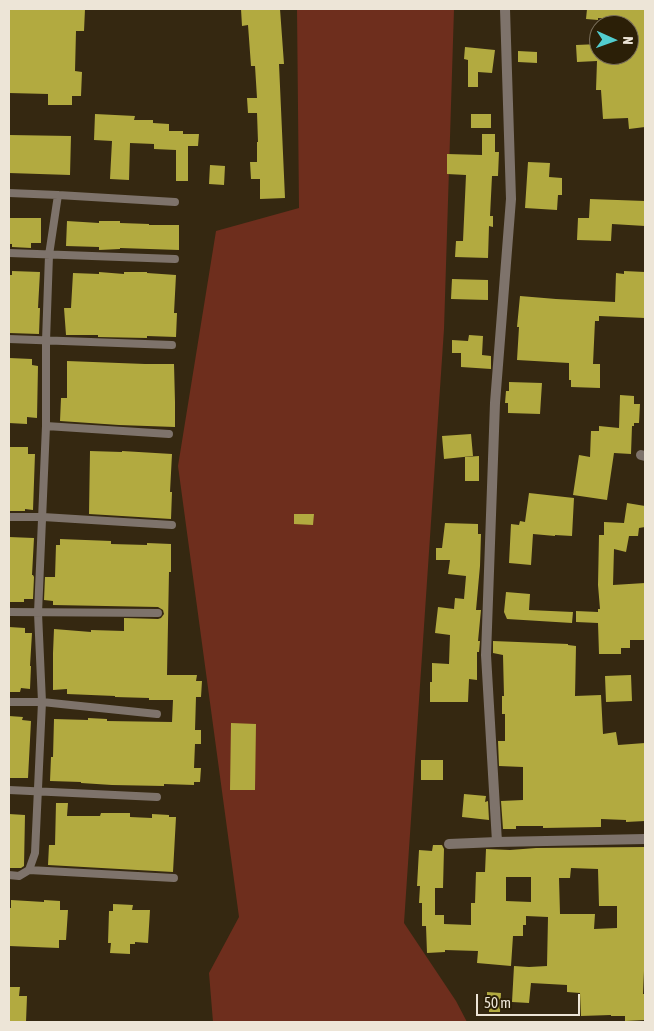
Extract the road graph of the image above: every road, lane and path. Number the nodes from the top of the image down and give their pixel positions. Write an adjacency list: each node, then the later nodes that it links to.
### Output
1 (505, 9): 26 (street)
2 (9, 193): 3 (lane)
3 (58, 195): 4 (lane); 6 (lane)
4 (175, 202)
5 (9, 253): 6 (lane)
6 (49, 255): 7 (lane); 9 (lane)
7 (175, 259)
8 (9, 339): 9 (lane)
9 (46, 341): 10 (lane); 11 (lane)
10 (172, 345)
11 (46, 426): 12 (lane); 14 (lane)
12 (168, 434)
13 (9, 517): 14 (lane)
14 (43, 517): 15 (lane); 17 (lane)
15 (172, 525)
16 (9, 612): 17 (lane)
17 (38, 613): 18 (lane); 20 (lane)
18 (158, 614)
19 (9, 702): 20 (lane)
20 (42, 702): 21 (lane); 23 (lane)
21 (157, 714)
22 (9, 790): 23 (lane)
23 (38, 791): 24 (lane); 28 (lane)
24 (156, 797)
25 (645, 839): 26 (street)
26 (497, 842): 27 (street)
27 (449, 844)
28 (29, 870): 29 (lane); 30 (lane)
29 (9, 875)
30 (174, 878)

